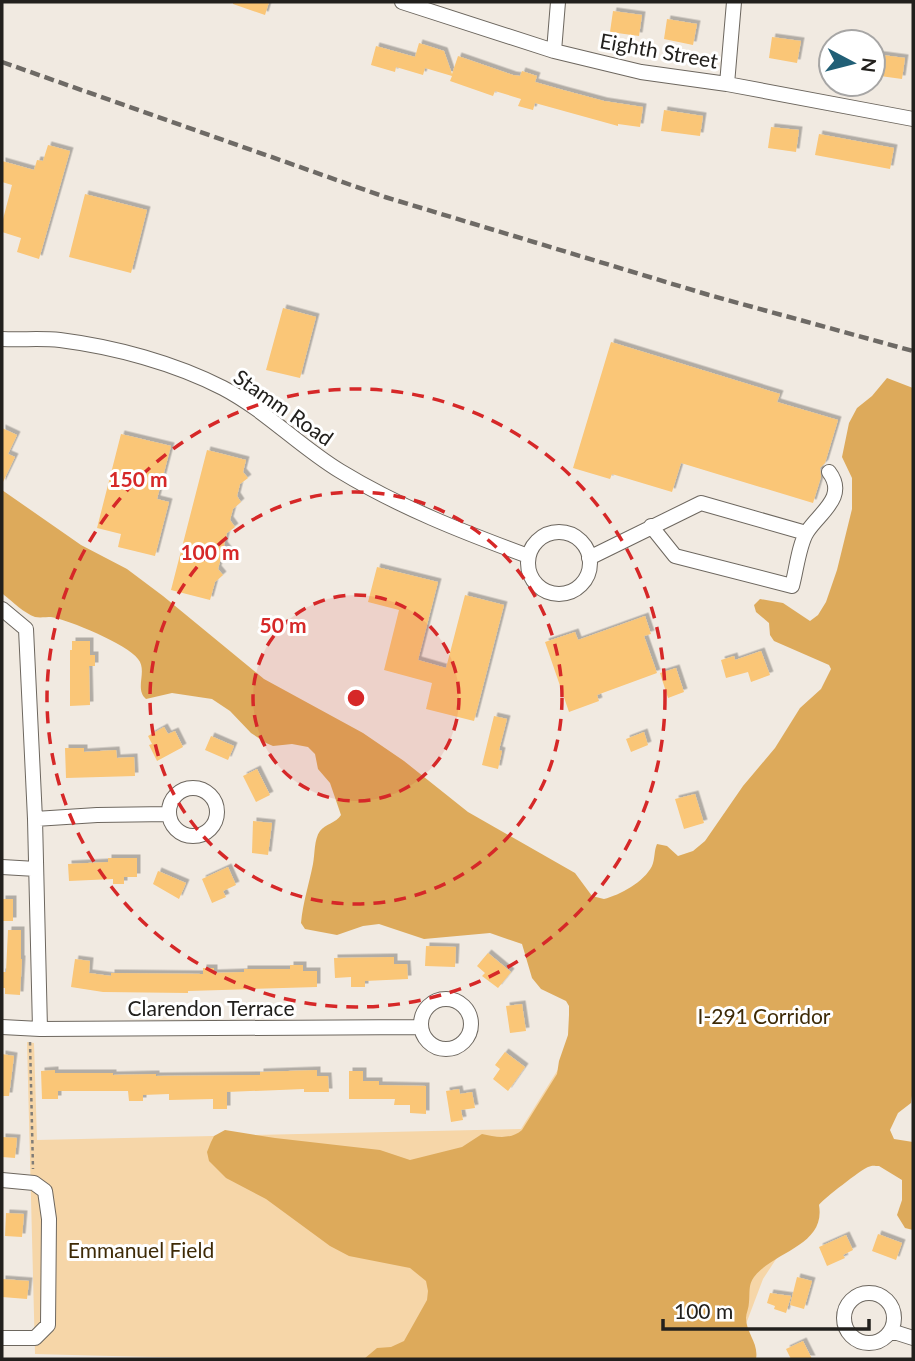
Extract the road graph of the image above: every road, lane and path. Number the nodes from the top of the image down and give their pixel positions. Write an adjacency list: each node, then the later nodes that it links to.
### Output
1 (402, 2): 4 (street, Eighth Street)
2 (558, 2): 4 (street)
3 (734, 2): 5 (street)
4 (554, 51): 5 (street, Eighth Street)
5 (727, 84): 6 (street, Eighth Street)
6 (913, 119)
7 (2, 340): 11 (street, Stamm Road)
8 (830, 472): 10 (street)
9 (651, 527): 10 (street); 10 (street); 12 (street)
10 (806, 533)
11 (528, 556): 12 (street); 12 (street)
12 (589, 558)
13 (2, 609): 15 (street)
14 (169, 814): 15 (street)
15 (35, 819): 17 (street)
16 (2, 867): 17 (street)
17 (36, 869): 20 (street)
18 (2, 1027): 20 (street, Clarendon Terrace)
19 (421, 1027): 20 (street, Clarendon Terrace)
20 (34, 1029): 22 (path)
21 (2, 1180): 22 (street)
22 (34, 1183): 24 (street)
23 (891, 1331): 25 (street)
24 (2, 1338)
25 (913, 1338)

